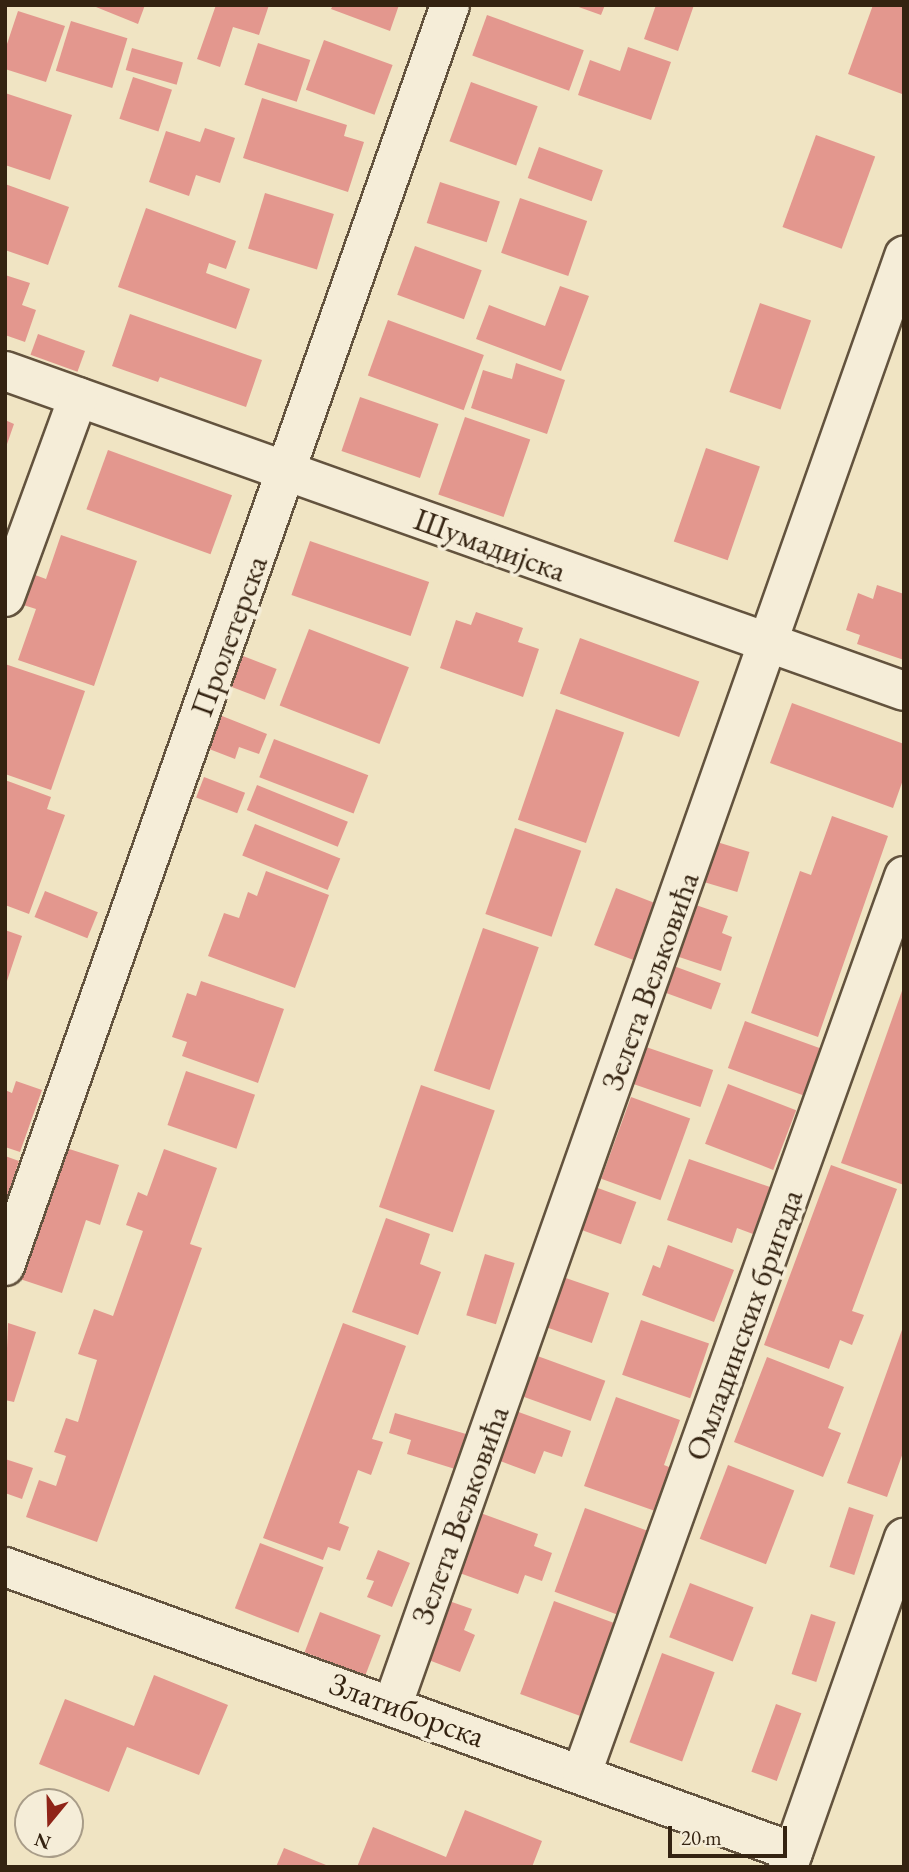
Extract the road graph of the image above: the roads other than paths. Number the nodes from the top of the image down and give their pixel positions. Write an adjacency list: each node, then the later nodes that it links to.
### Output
1 (450, 5): 5 (street, Пролетерска)
2 (904, 256): 7 (street, Зелета Вељковића)
3 (5, 371): 4 (street, Шумадијска)
4 (78, 397): 5 (street, Шумадијска); 6 (street)
5 (288, 473): 7 (street, Шумадијска); 10 (street, Пролетерска)
6 (5, 597)
7 (770, 645): 8 (street, Шумадијска); 13 (street, Зелета Вељковића)
8 (904, 691)
9 (904, 876): 14 (street, Омладинских бригада)
10 (5, 1266)
11 (904, 1538): 15 (street)
12 (5, 1567): 13 (street, Златиборска)
13 (393, 1704): 14 (street, Златиборска)
14 (582, 1773): 15 (street, Златиборска)
15 (791, 1859)

